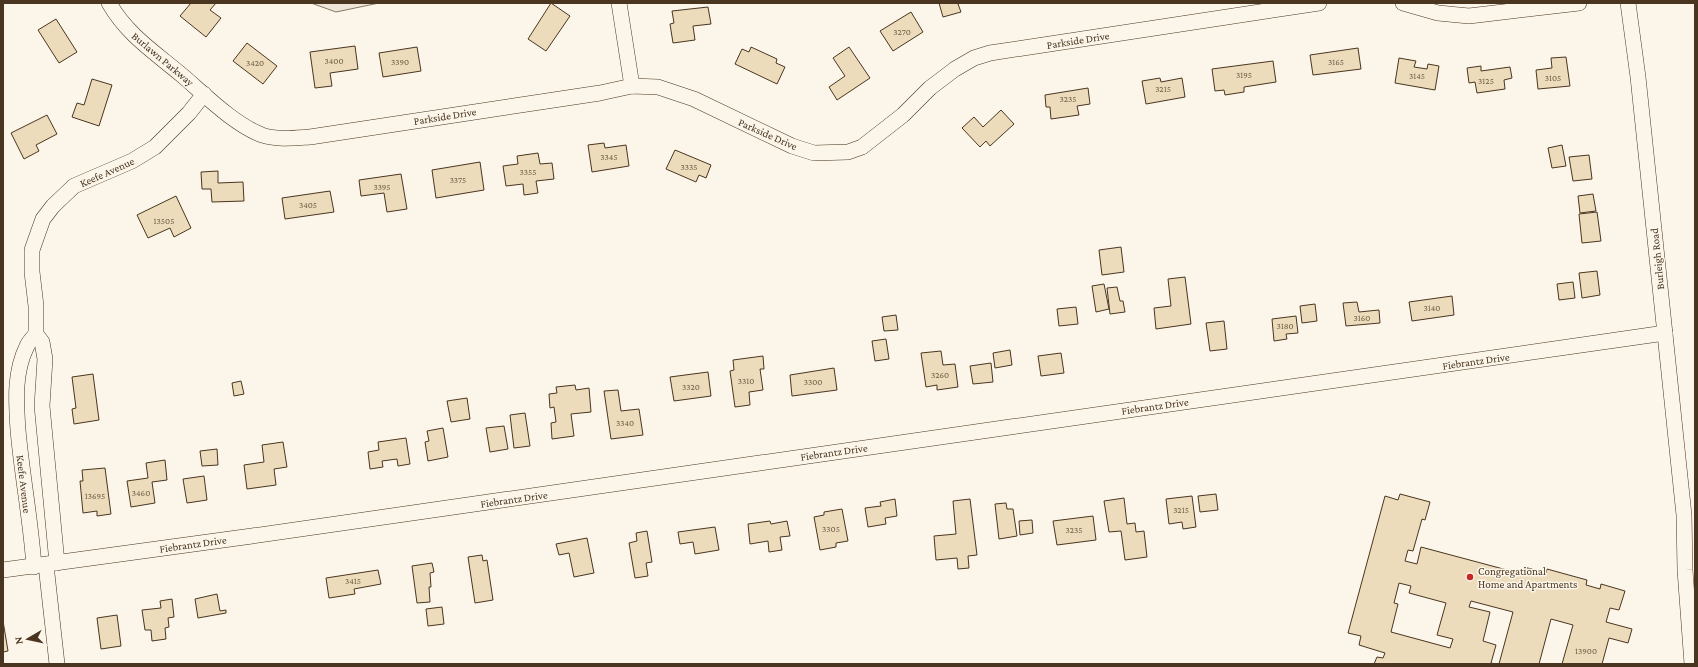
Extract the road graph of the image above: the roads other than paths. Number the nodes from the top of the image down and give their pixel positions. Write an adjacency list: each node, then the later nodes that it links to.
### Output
1 (109, 3): 8 (street, Burlawn Parkway)
2 (619, 3): 7 (street)
3 (1319, 3): 7 (street, Parkside Drive)
4 (1403, 3): 5 (street)
5 (1578, 3)
6 (1628, 3): 9 (street, Burleigh Road)
7 (632, 86): 8 (street, Parkside Drive)
8 (204, 94): 10 (street, Keefe Avenue)
9 (1666, 333): 11 (street, Burleigh Road); 13 (street, Fiebrantz Drive)
10 (36, 334): 13 (street, Keefe Avenue); 13 (street, Keefe Avenue)
11 (1684, 515): 12 (street, Burleigh Road); 16 (street, Burleigh Road)
12 (1695, 547)
13 (46, 565): 14 (street, Fiebrantz Drive); 15 (street, Keefe Avenue)
14 (3, 570)
15 (57, 664)
16 (1692, 664)

